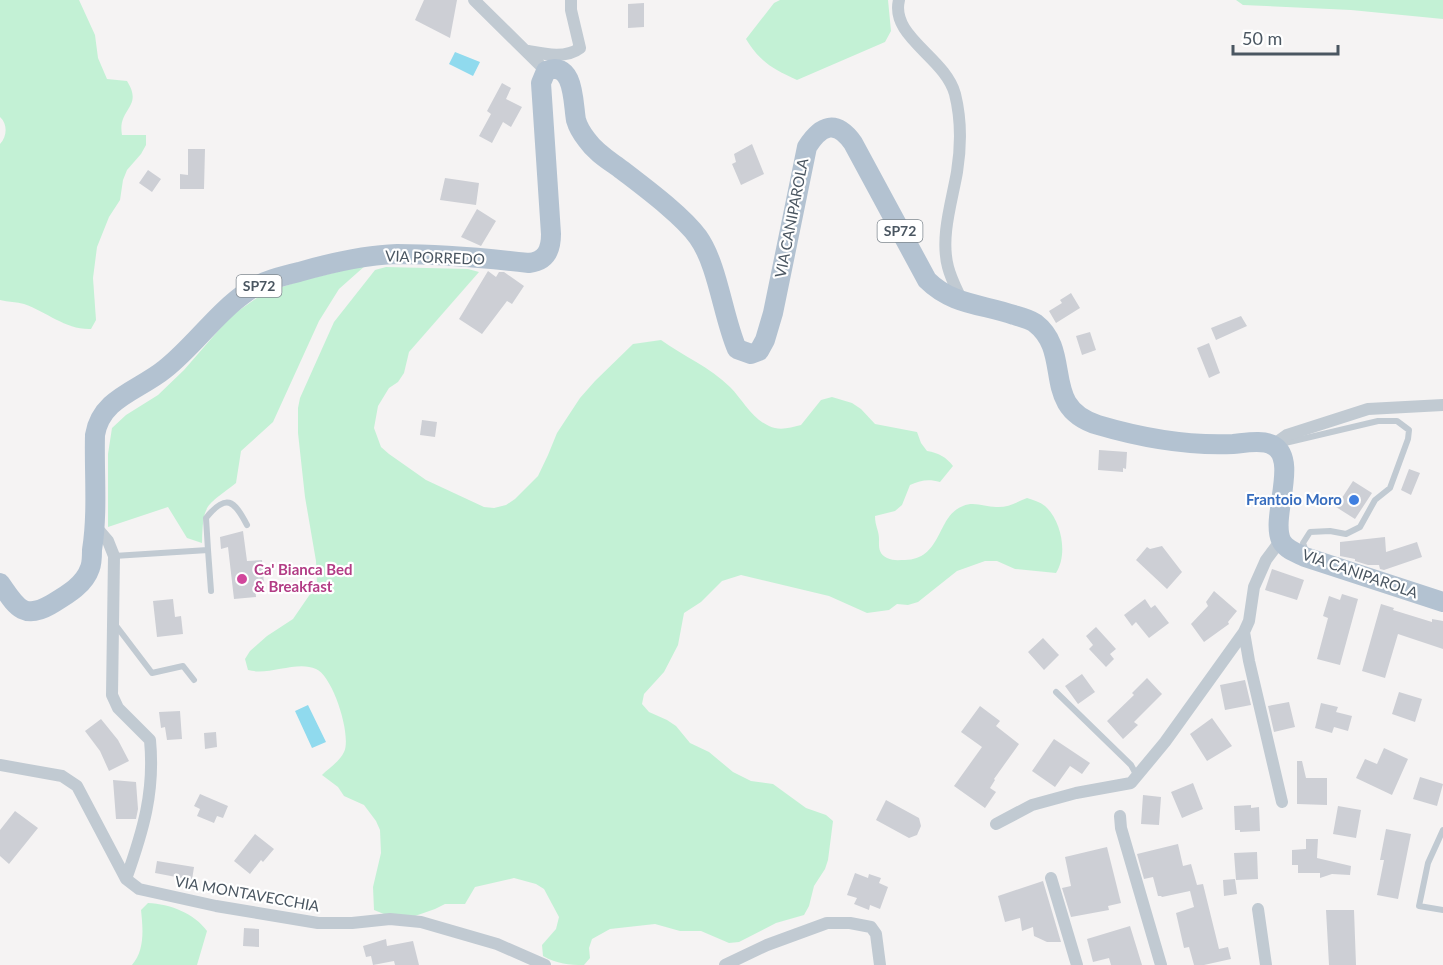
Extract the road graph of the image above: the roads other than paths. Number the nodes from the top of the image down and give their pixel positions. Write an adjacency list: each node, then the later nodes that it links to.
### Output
1 (474, 0): 4 (street)
2 (571, 0): 4 (street)
3 (899, 0): 6 (street)
4 (528, 51): 5 (street)
5 (546, 71): 6 (main road, VIA CANIPAROLA / SP72); 10 (main road, VIA PORREDO / SP72)
6 (962, 301): 8 (main road, VIA CANIPAROLA / SP72)
7 (1443, 405): 8 (street)
8 (1277, 448): 11 (main road); 14 (lane)
9 (247, 525): 12 (lane)
10 (96, 527): 13 (street); 15 (main road, VIA PORREDO / SP72)
11 (1281, 540): 14 (main road, VIA CANIPAROLA); 19 (street)
12 (208, 550): 13 (lane); 16 (lane)
13 (114, 556): 18 (street)
14 (1340, 568): 17 (main road, VIA CANIPAROLA)
15 (0, 583)
16 (212, 591)
17 (1443, 602)
18 (114, 622): 20 (lane); 29 (street)
19 (1244, 632): 23 (street); 24 (street)
20 (194, 680)
21 (1056, 692): 23 (lane)
22 (0, 765): 29 (street)
23 (1138, 777): 26 (street)
24 (1282, 802)
25 (1120, 816): 36 (street)
26 (996, 824)
27 (1443, 830): 31 (lane)
28 (1051, 878): 35 (street)
29 (126, 879): 32 (street, VIA MONTAVECCHIA)
30 (1258, 909): 37 (street)
31 (1443, 910)
32 (545, 965)
33 (725, 965): 34 (street)
34 (880, 965)
35 (1077, 965)
36 (1161, 965)
37 (1266, 965)

